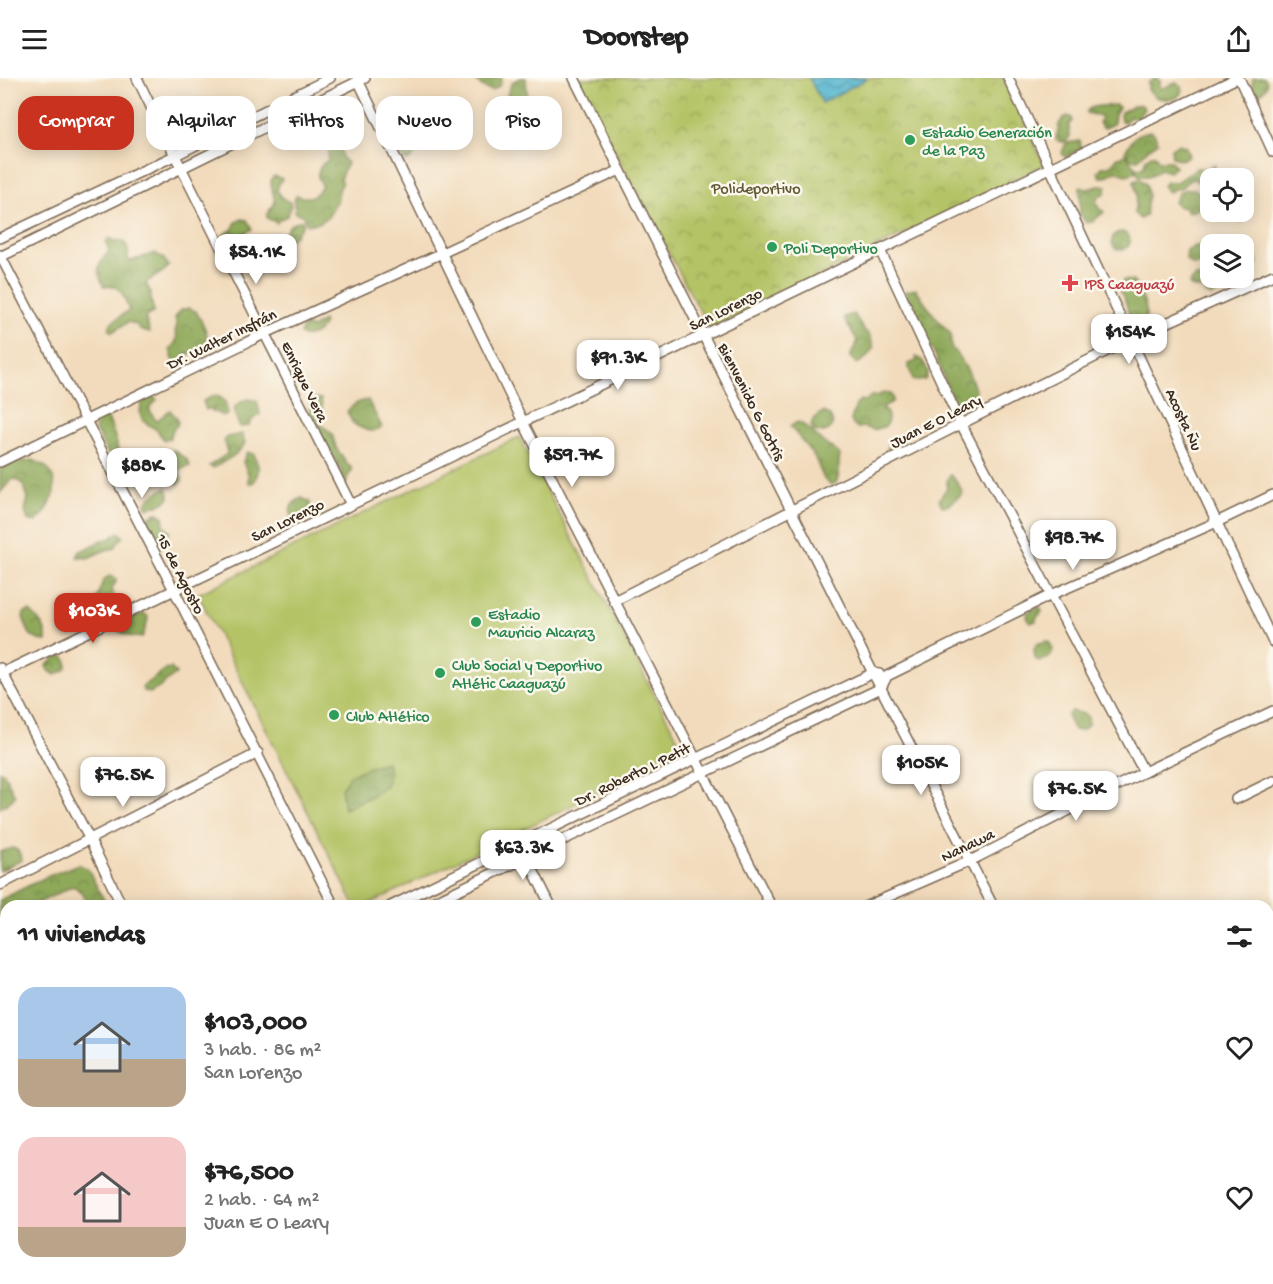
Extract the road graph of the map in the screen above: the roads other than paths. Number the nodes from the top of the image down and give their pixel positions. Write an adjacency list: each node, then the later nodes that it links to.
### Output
1 (136, 78): 8 (street, Enrique Vera)
2 (330, 78): 8 (street)
3 (574, 78): 11 (street, Bienvenido G Gotris)
4 (1008, 78): 10 (street, Acosta Ñu)
5 (1238, 78): 7 (street); 10 (street, San Lorenzo)
6 (360, 79): 9 (street); 14 (street)
7 (1273, 152)
8 (174, 156): 9 (street, Enrique Vera); 12 (street)
9 (180, 168): 15 (street); 17 (street, Enrique Vera)
10 (1050, 168): 13 (street, San Lorenzo); 19 (street, Acosta Ñu)
11 (620, 170): 14 (street, Dr. Walter Insfrán); 18 (street, Bienvenido G Gotris)
12 (0, 238)
13 (880, 250): 18 (street, San Lorenzo); 22 (street)
14 (442, 254): 17 (street, Dr. Walter Insfrán); 21 (street)
15 (0, 256): 20 (street, 15 de Agosto)
16 (1273, 275): 19 (street, Juan E O Leary)
17 (266, 333): 20 (street, Dr. Walter Insfrán); 25 (street, Enrique Vera)
18 (703, 335): 21 (street, San Lorenzo); 26 (street, Bienvenido G Gotris)
19 (1131, 339): 22 (street, Juan E O Leary); 27 (street, Acosta Ñu)
20 (86, 420): 23 (street, Dr. Walter Insfrán); 28 (street, 15 de Agosto)
21 (523, 422): 25 (street, San Lorenzo); 30 (street)
22 (961, 424): 26 (street, Juan E O Leary); 29 (street)
23 (0, 462)
24 (1273, 495): 27 (street)
25 (351, 505): 28 (street, San Lorenzo)
26 (791, 510): 30 (street, Juan E O Leary); 33 (street, Bienvenido G Gotris)
27 (1217, 522): 29 (street); 31 (street, Acosta Ñu)
28 (174, 590): 32 (street, San Lorenzo); 37 (street, 15 de Agosto)
29 (1051, 595): 34 (street); 39 (street)
30 (614, 601): 38 (street)
31 (1273, 642)
32 (1, 672): 43 (street)
33 (873, 673): 34 (street); 35 (street, Bienvenido G Gotris); 38 (street, Dr. Roberto L Petit)
34 (887, 676): 35 (street)
35 (882, 688): 40 (street, Dr. Roberto L Petit); 46 (street, Bienvenido G Gotris)
36 (1273, 711): 39 (street, Nanawa)
37 (258, 753): 43 (street); 49 (street, 15 de Agosto)
38 (696, 759): 40 (street); 44 (street, Dr. Roberto L Petit)
39 (1144, 772): 46 (street, Nanawa)
40 (702, 773): 45 (street, Dr. Roberto L Petit); 53 (street)
41 (1273, 781): 42 (street)
42 (1236, 799)
43 (90, 840): 47 (street); 48 (street)
44 (520, 844): 45 (street); 50 (street, Dr. Roberto L Petit)
45 (526, 858): 51 (street, Dr. Roberto L Petit); 52 (street)
46 (970, 861): 54 (street, Nanawa); 55 (street, Bienvenido G Gotris)
47 (0, 885)
48 (119, 900)
49 (331, 900)
50 (403, 900)
51 (438, 900)
52 (548, 900)
53 (768, 900)
54 (881, 900)
55 (990, 900)

